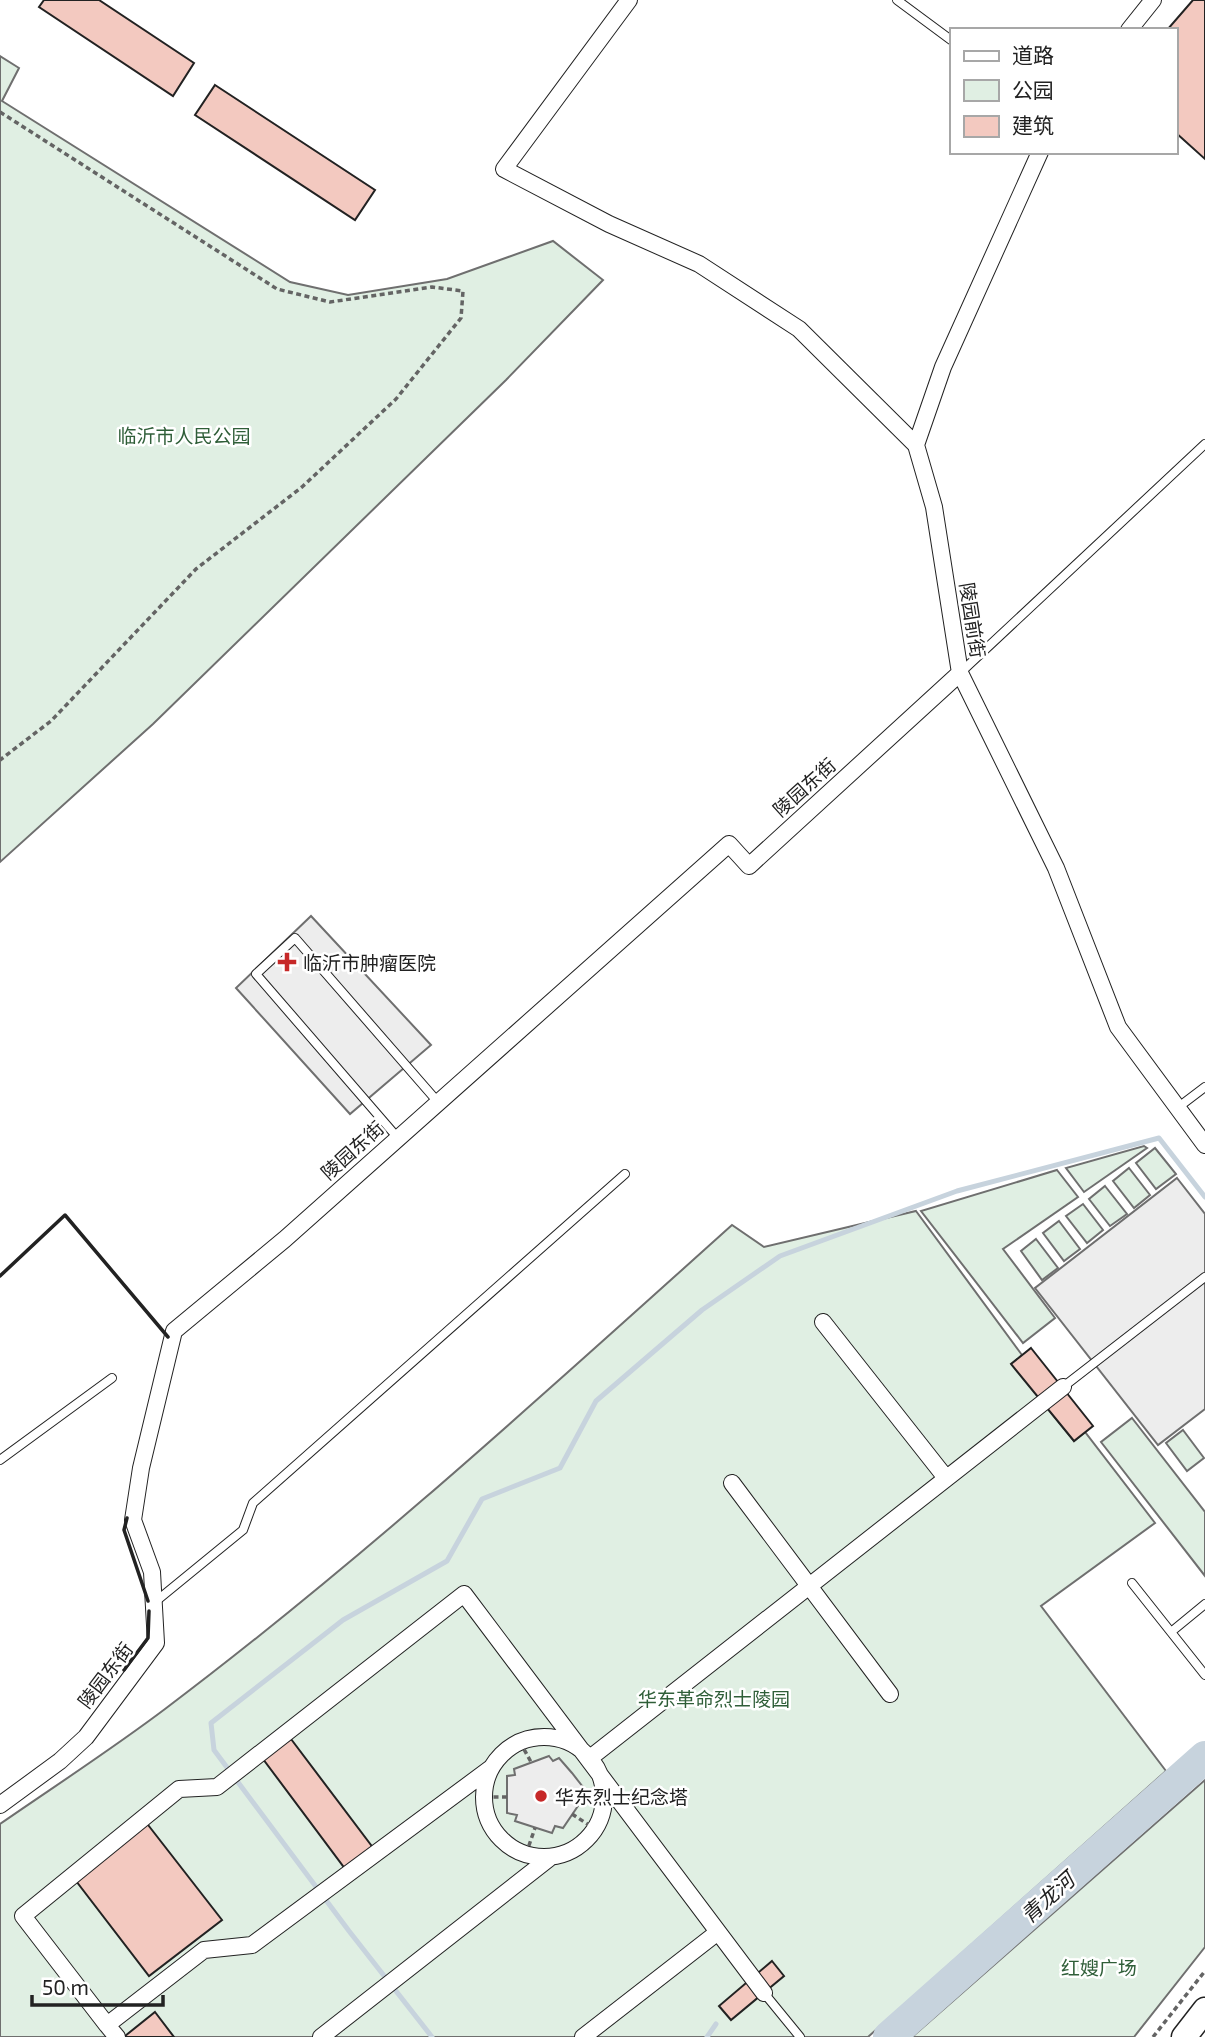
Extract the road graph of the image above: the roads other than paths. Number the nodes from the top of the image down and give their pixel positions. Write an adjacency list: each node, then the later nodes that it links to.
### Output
1 (629, 0): 8 (street)
2 (897, 0): 5 (lane)
3 (1153, 0): 4 (street)
4 (1131, 28)
5 (950, 39)
6 (1039, 154): 8 (street)
7 (1205, 444): 9 (lane)
8 (916, 445): 9 (street, 陵园前街)
9 (960, 673): 11 (street, 陵园东街); 12 (street, 陵园前街)
10 (1205, 1087): 12 (lane)
11 (438, 1101): 13 (street, 陵园东街); 13 (lane)
12 (1176, 1109): 14 (street, 陵园前街)
13 (397, 1137): 25 (street, 陵园东街)
14 (1205, 1145)
15 (625, 1174): 25 (lane)
16 (1205, 1277): 19 (lane)
17 (823, 1322): 21 (street)
18 (112, 1378): 20 (lane)
19 (1063, 1387): 21 (street)
20 (0, 1460)
21 (946, 1478): 24 (street)
22 (732, 1483): 24 (street)
23 (1132, 1583): 27 (lane)
24 (808, 1586): 29 (street); 30 (street)
25 (155, 1602): 32 (street, 陵园东街)
26 (1205, 1604): 27 (lane)
27 (1171, 1632): 28 (lane)
28 (1205, 1675)
29 (890, 1693)
30 (590, 1758): 31 (street); 33 (street); 34 (street); 37 (street)
31 (491, 1768): 33 (street); 37 (street)
32 (0, 1805)
33 (551, 1857): 38 (street)
34 (718, 1931): 35 (street); 39 (street)
35 (764, 1993): 40 (lane)
36 (1205, 2010): 41 (main road)
37 (112, 2031)
38 (321, 2037)
39 (583, 2037)
40 (800, 2037)
41 (1184, 2037)

